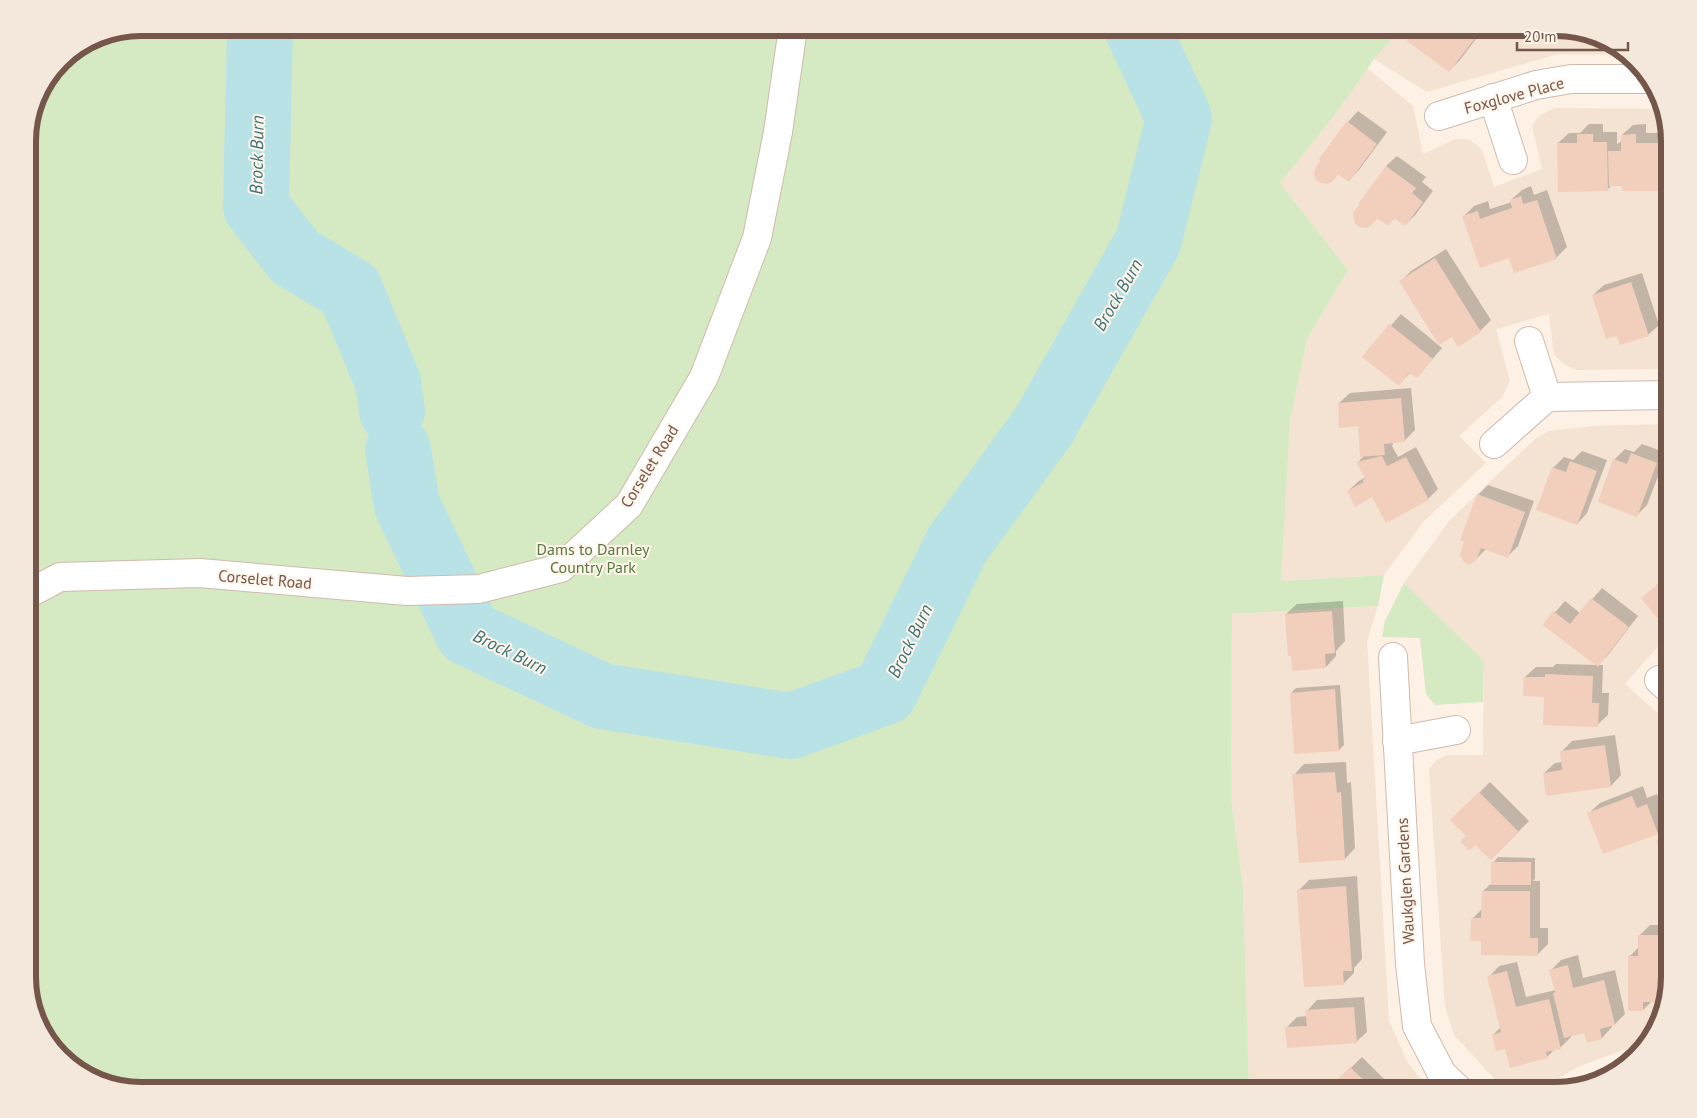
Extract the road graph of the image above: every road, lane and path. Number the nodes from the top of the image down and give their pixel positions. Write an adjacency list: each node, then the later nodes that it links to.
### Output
1 (792, 36): 10 (street, Corselet Road)
2 (1640, 79): 3 (street, Foxglove Place)
3 (1493, 98): 4 (street, Foxglove Place); 5 (street)
4 (1439, 116)
5 (1513, 160)
6 (1529, 341): 8 (street)
7 (1661, 395): 8 (street)
8 (1547, 396): 9 (street)
9 (1494, 444)
10 (36, 590)
11 (1393, 657): 13 (street, Waukglen Gardens)
12 (1456, 730): 13 (street)
13 (1397, 741): 14 (street, Waukglen Gardens)
14 (1451, 1082)

